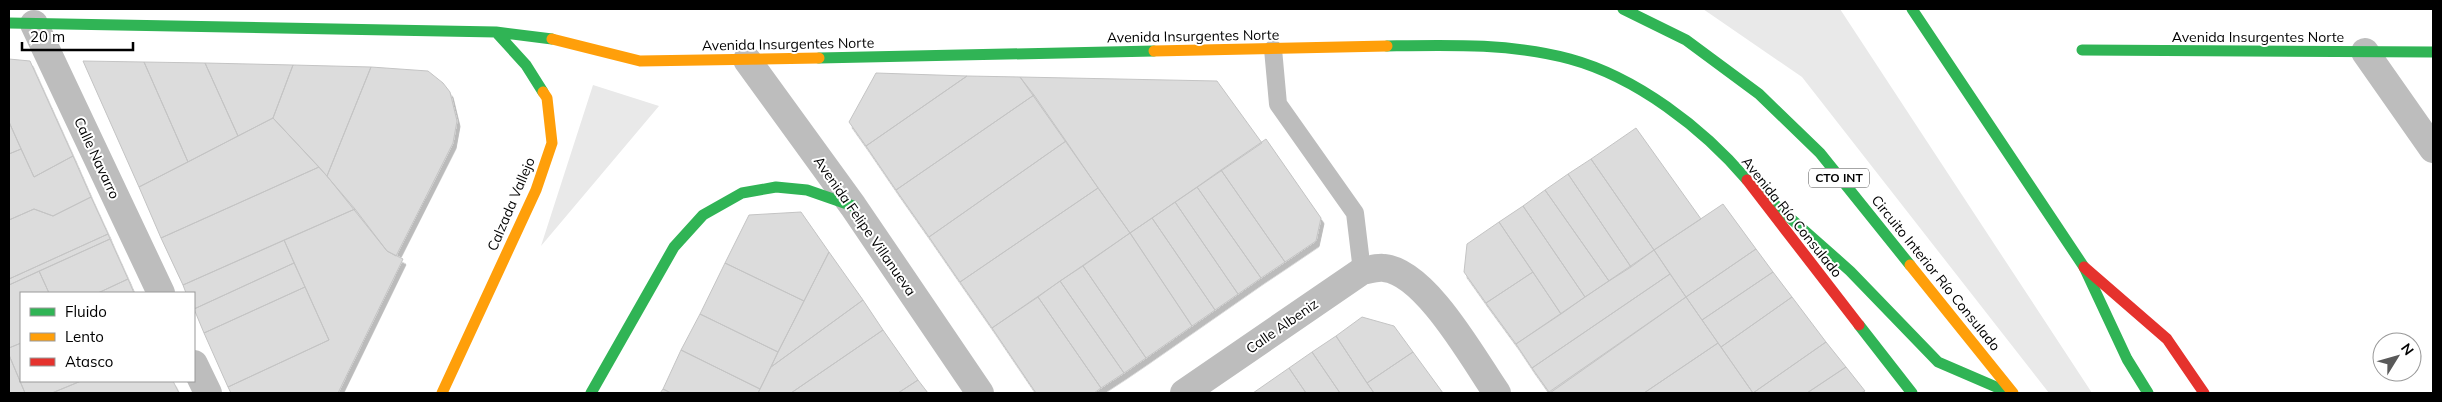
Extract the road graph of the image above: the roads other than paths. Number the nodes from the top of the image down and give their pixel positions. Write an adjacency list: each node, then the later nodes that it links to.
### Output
1 (1623, 9): 27 (main road, Circuito Interior Río Consulado / CTO INT)
2 (1912, 9): 16 (main road)
3 (108, 15): 5 (main road)
4 (22, 23): 5 (main road, Avenida Insurgentes Norte); 18 (street, Calle Navarro)
5 (124, 26): 6 (main road, Avenida Insurgentes Norte)
6 (496, 32): 12 (main road, Avenida Insurgentes Norte); 21 (main road, Calzada Vallejo)
7 (1272, 49): 11 (main road, Avenida Insurgentes Norte); 12 (main road, Avenida Insurgentes Norte); 17 (lane)
8 (2082, 50): 9 (main road, Avenida Insurgentes Norte)
9 (2364, 52): 10 (main road, Avenida Insurgentes Norte); 13 (street)
10 (2433, 52)
11 (1570, 59): 14 (main road, Avenida Río Consulado)
12 (747, 60): 15 (street, Avenida Felipe Villanueva)
13 (2433, 148)
14 (1745, 178): 26 (main road, Avenida Río Consulado); 27 (main road)
15 (853, 206): 22 (main road); 23 (street, Avenida Felipe Villanueva)
16 (2084, 267): 28 (main road); 29 (main road)
17 (1373, 269): 24 (street, Calle Albeniz); 25 (street)
18 (160, 292)
19 (195, 366): 20 (street)
20 (208, 393)
21 (442, 393)
22 (591, 393)
23 (980, 393)
24 (1184, 393)
25 (1496, 393)
26 (1912, 393)
27 (2012, 393)
28 (2148, 393)
29 (2204, 393)

